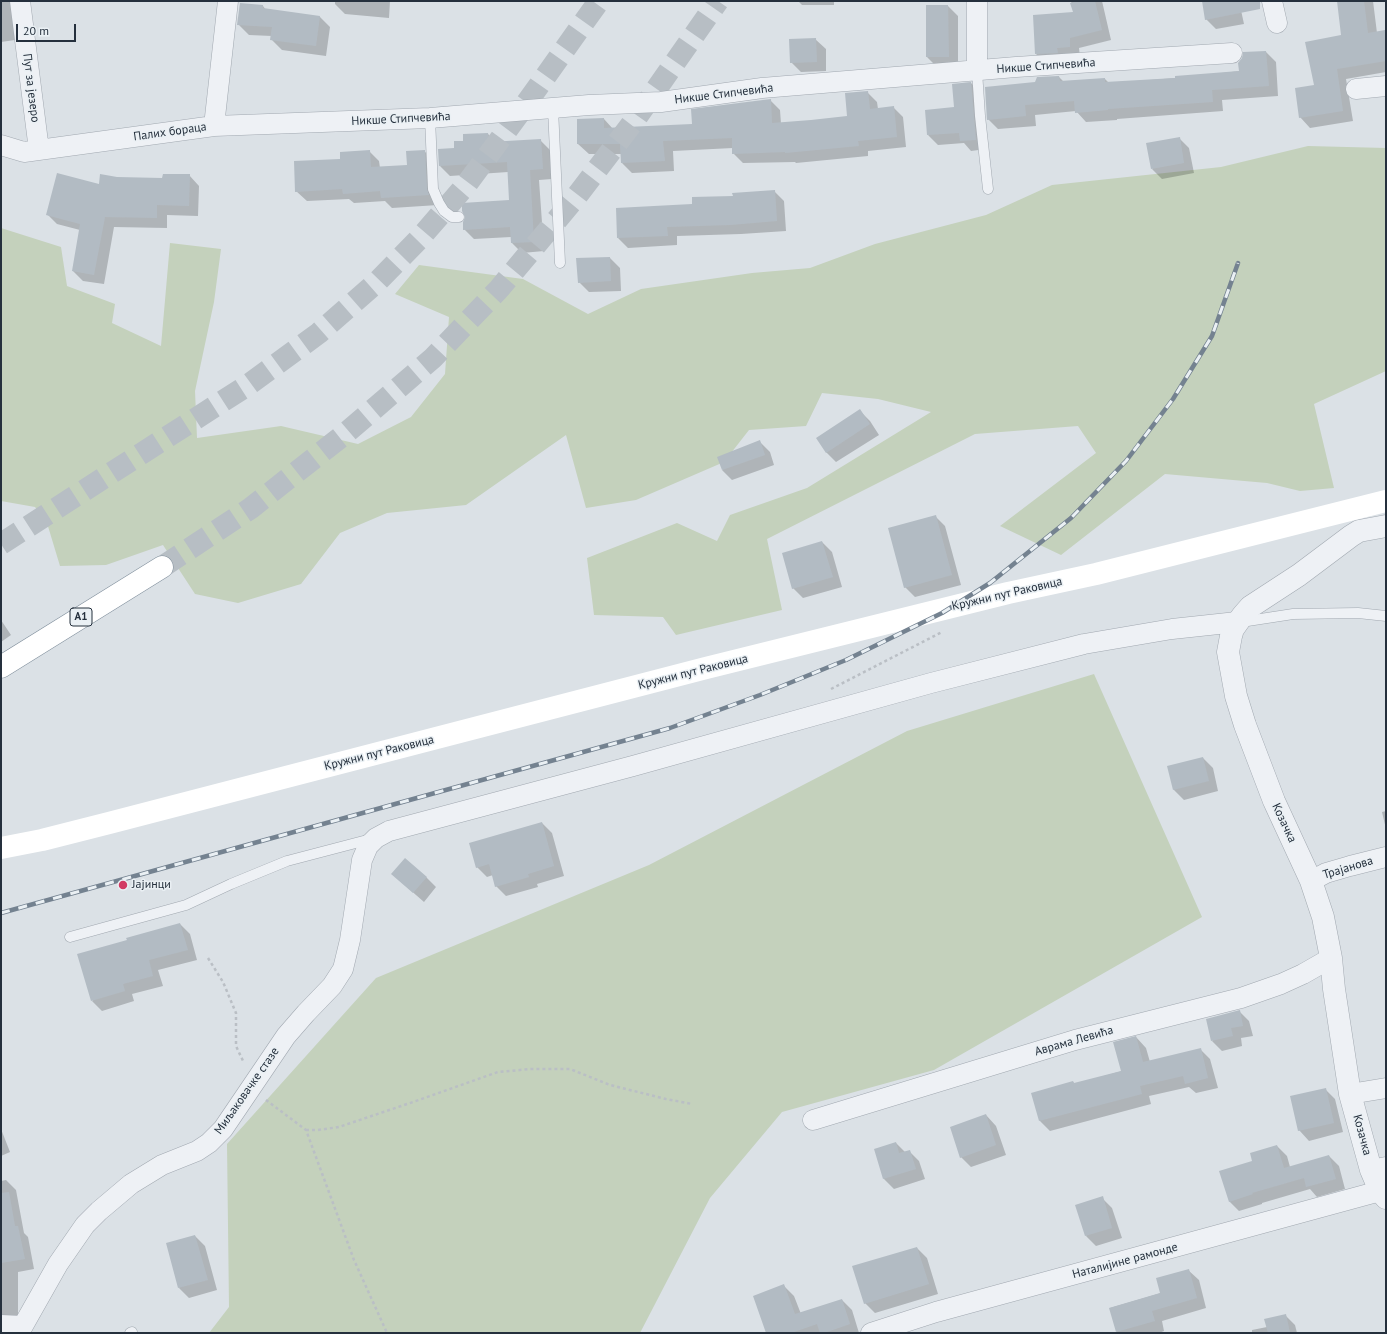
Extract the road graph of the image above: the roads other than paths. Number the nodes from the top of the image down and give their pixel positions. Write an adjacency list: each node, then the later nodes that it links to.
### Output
1 (20, 1): 14 (street, Пут за језеро)
2 (228, 1): 12 (street, Палих бораца)
3 (977, 1): 7 (street)
4 (1272, 1): 5 (street)
5 (1278, 23)
6 (1232, 53): 7 (street, Никше Стипчевића)
7 (977, 71): 10 (street, Никше Стипчевића); 15 (lane)
8 (1386, 86): 9 (street)
9 (1356, 89)
10 (553, 108): 11 (street, Никше Стипчевића); 17 (lane)
11 (430, 118): 12 (street, Никше Стипчевића); 16 (lane)
12 (214, 126): 14 (street, Палих бораца)
13 (1, 145): 14 (street, Палих бораца)
14 (38, 150)
15 (988, 189)
16 (459, 217)
17 (560, 263)
18 (1386, 501): 25 (main road, Кружни пут Раковица)
19 (1386, 526): 22 (street, Козачка)
20 (162, 567): 23 (main road, A1)
21 (1386, 616): 22 (lane)
22 (1237, 622): 24 (street); 27 (street, Козачка)
23 (1, 667)
24 (376, 838): 28 (lane); 36 (street, Миљаковачке стазе)
25 (1, 848)
26 (1386, 857): 27 (street, Трајанова)
27 (1312, 881): 29 (street, Козачка)
28 (70, 937)
29 (1331, 958): 31 (street, Козачка); 32 (street, Аврама Левића)
30 (1386, 1088): 31 (street)
31 (1350, 1094): 33 (street, Козачка)
32 (813, 1120)
33 (1379, 1168): 34 (street, Козачка)
34 (1383, 1194): 37 (street, Наталијине рамонде)
35 (1, 1324): 36 (street)
36 (21, 1330)
37 (871, 1333)

